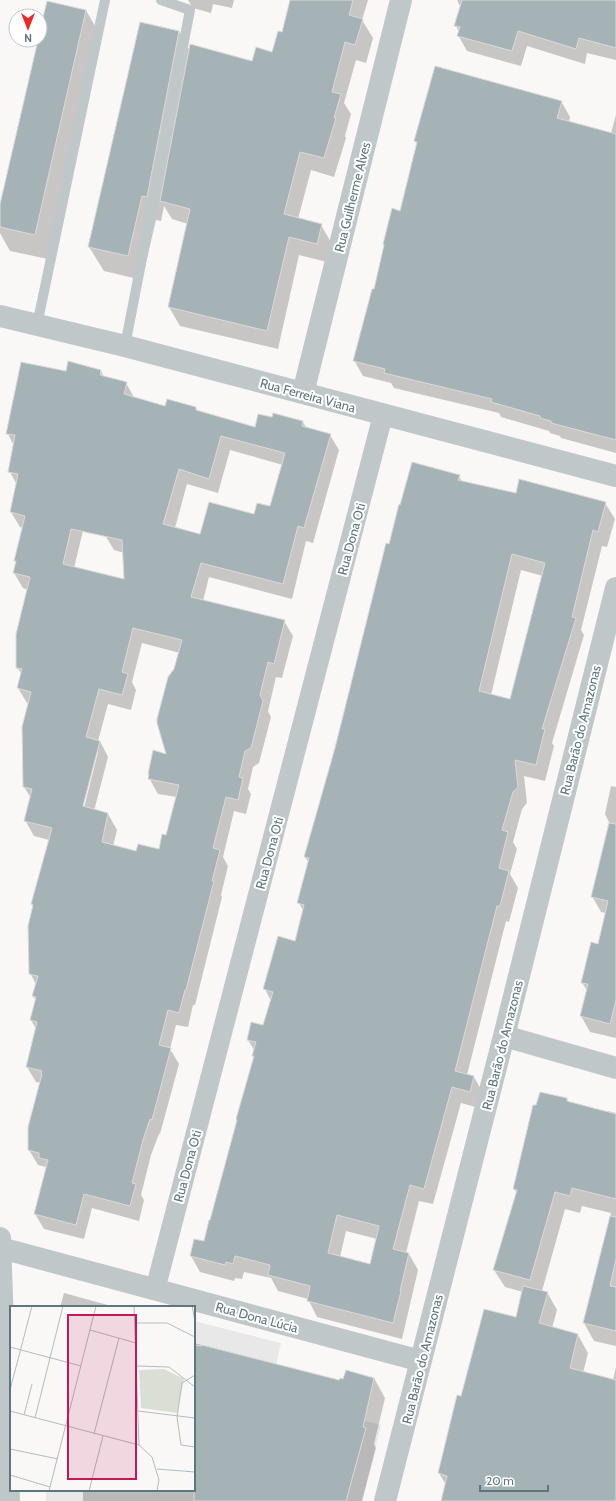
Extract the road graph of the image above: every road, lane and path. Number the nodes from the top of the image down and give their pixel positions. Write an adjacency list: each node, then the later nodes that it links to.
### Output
1 (105, 0): 5 (lane)
2 (162, 0): 6 (lane)
3 (401, 0): 7 (street, Rua Guilherme Alves)
4 (0, 316): 5 (street, Rua Ferreira Viana)
5 (37, 325): 6 (street, Rua Ferreira Viana)
6 (126, 346): 7 (street, Rua Ferreira Viana)
7 (303, 393): 8 (street, Rua Ferreira Viana)
8 (383, 416): 9 (street, Rua Ferreira Viana); 14 (street, Rua Dona Oti)
9 (616, 476)
10 (616, 588): 11 (street, Rua Barão do Amazonas)
11 (504, 1036): 12 (street); 15 (street, Rua Barão do Amazonas)
12 (616, 1068)
13 (0, 1243): 14 (street, Rua Dona Lúcia); 16 (street)
14 (155, 1290): 15 (street, Rua Dona Lúcia)
15 (421, 1361): 18 (street, Rua Barão do Amazonas)
16 (3, 1430): 17 (street)
17 (9, 1501)
18 (385, 1501)

